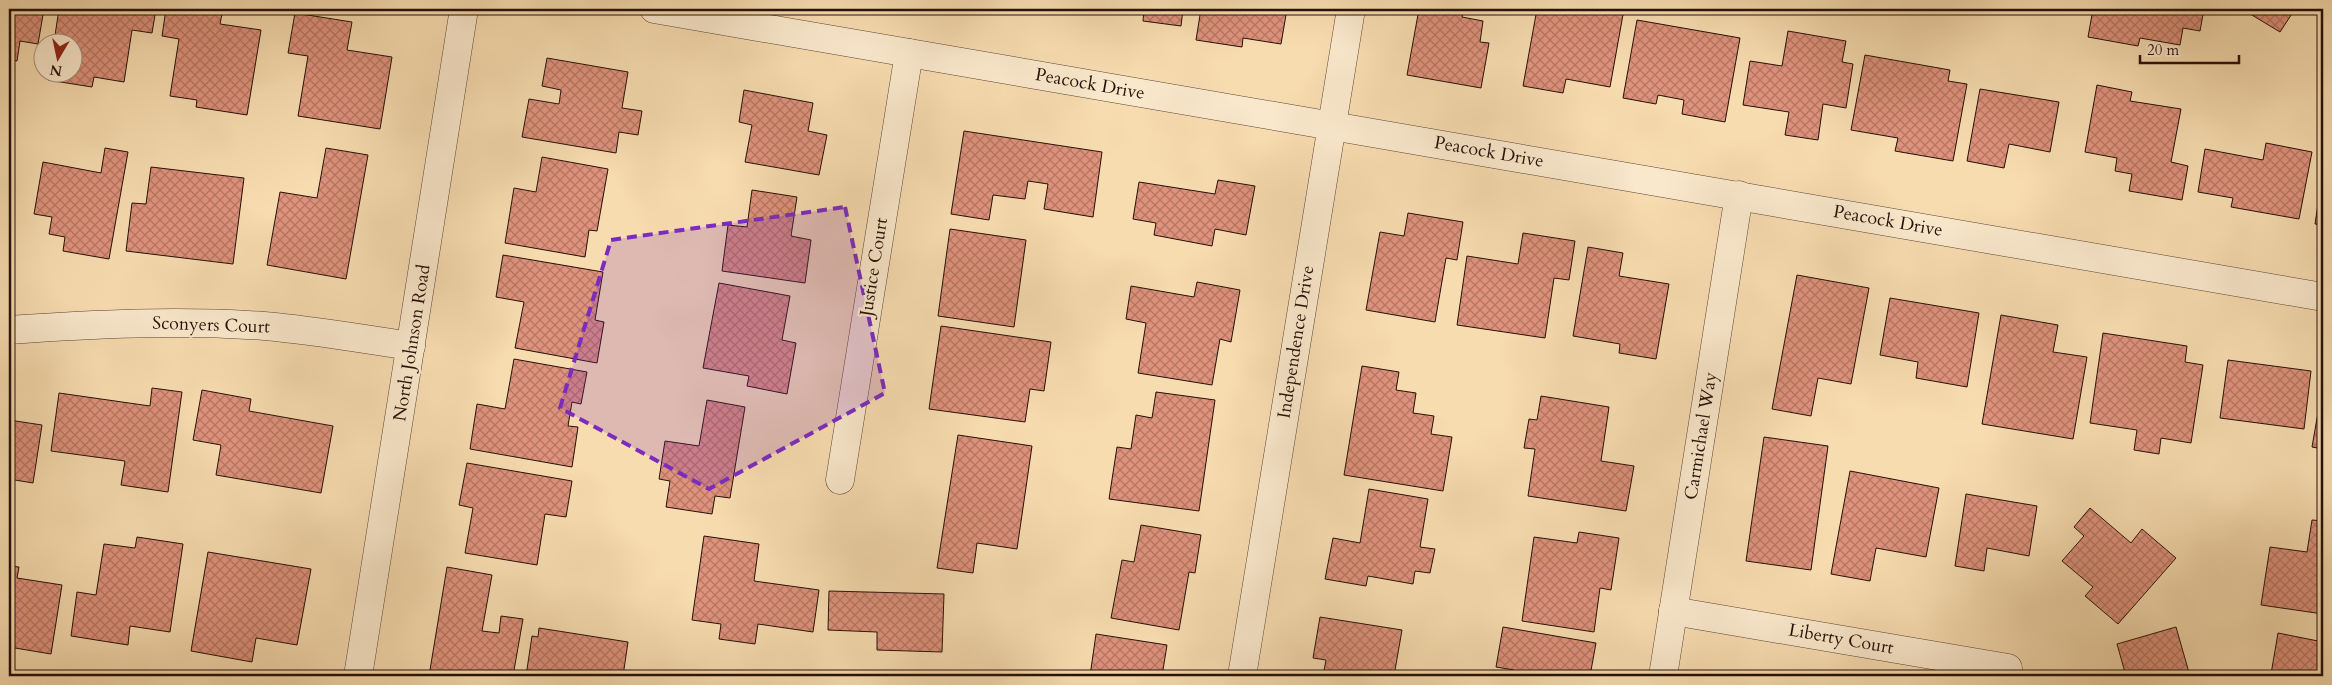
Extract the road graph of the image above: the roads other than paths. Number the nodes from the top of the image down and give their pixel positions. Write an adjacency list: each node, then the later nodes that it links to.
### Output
1 (464, 9): 9 (street, North Johnson Road)
2 (654, 9): 4 (street, Peacock Drive)
3 (1351, 9): 5 (street, Independence Drive)
4 (908, 53): 5 (street, Peacock Drive); 10 (street, Justice Court)
5 (1331, 125): 6 (street, Peacock Drive); 14 (street, Independence Drive)
6 (1740, 195): 7 (street, Peacock Drive); 11 (street, Carmichael Way)
7 (2323, 297)
8 (9, 330): 9 (street, Sconyers Court)
9 (411, 346): 13 (street, North Johnson Road)
10 (840, 480)
11 (1673, 611): 12 (street, Liberty Court); 15 (street, Carmichael Way)
12 (2008, 668)
13 (358, 676)
14 (1242, 676)
15 (1663, 676)

